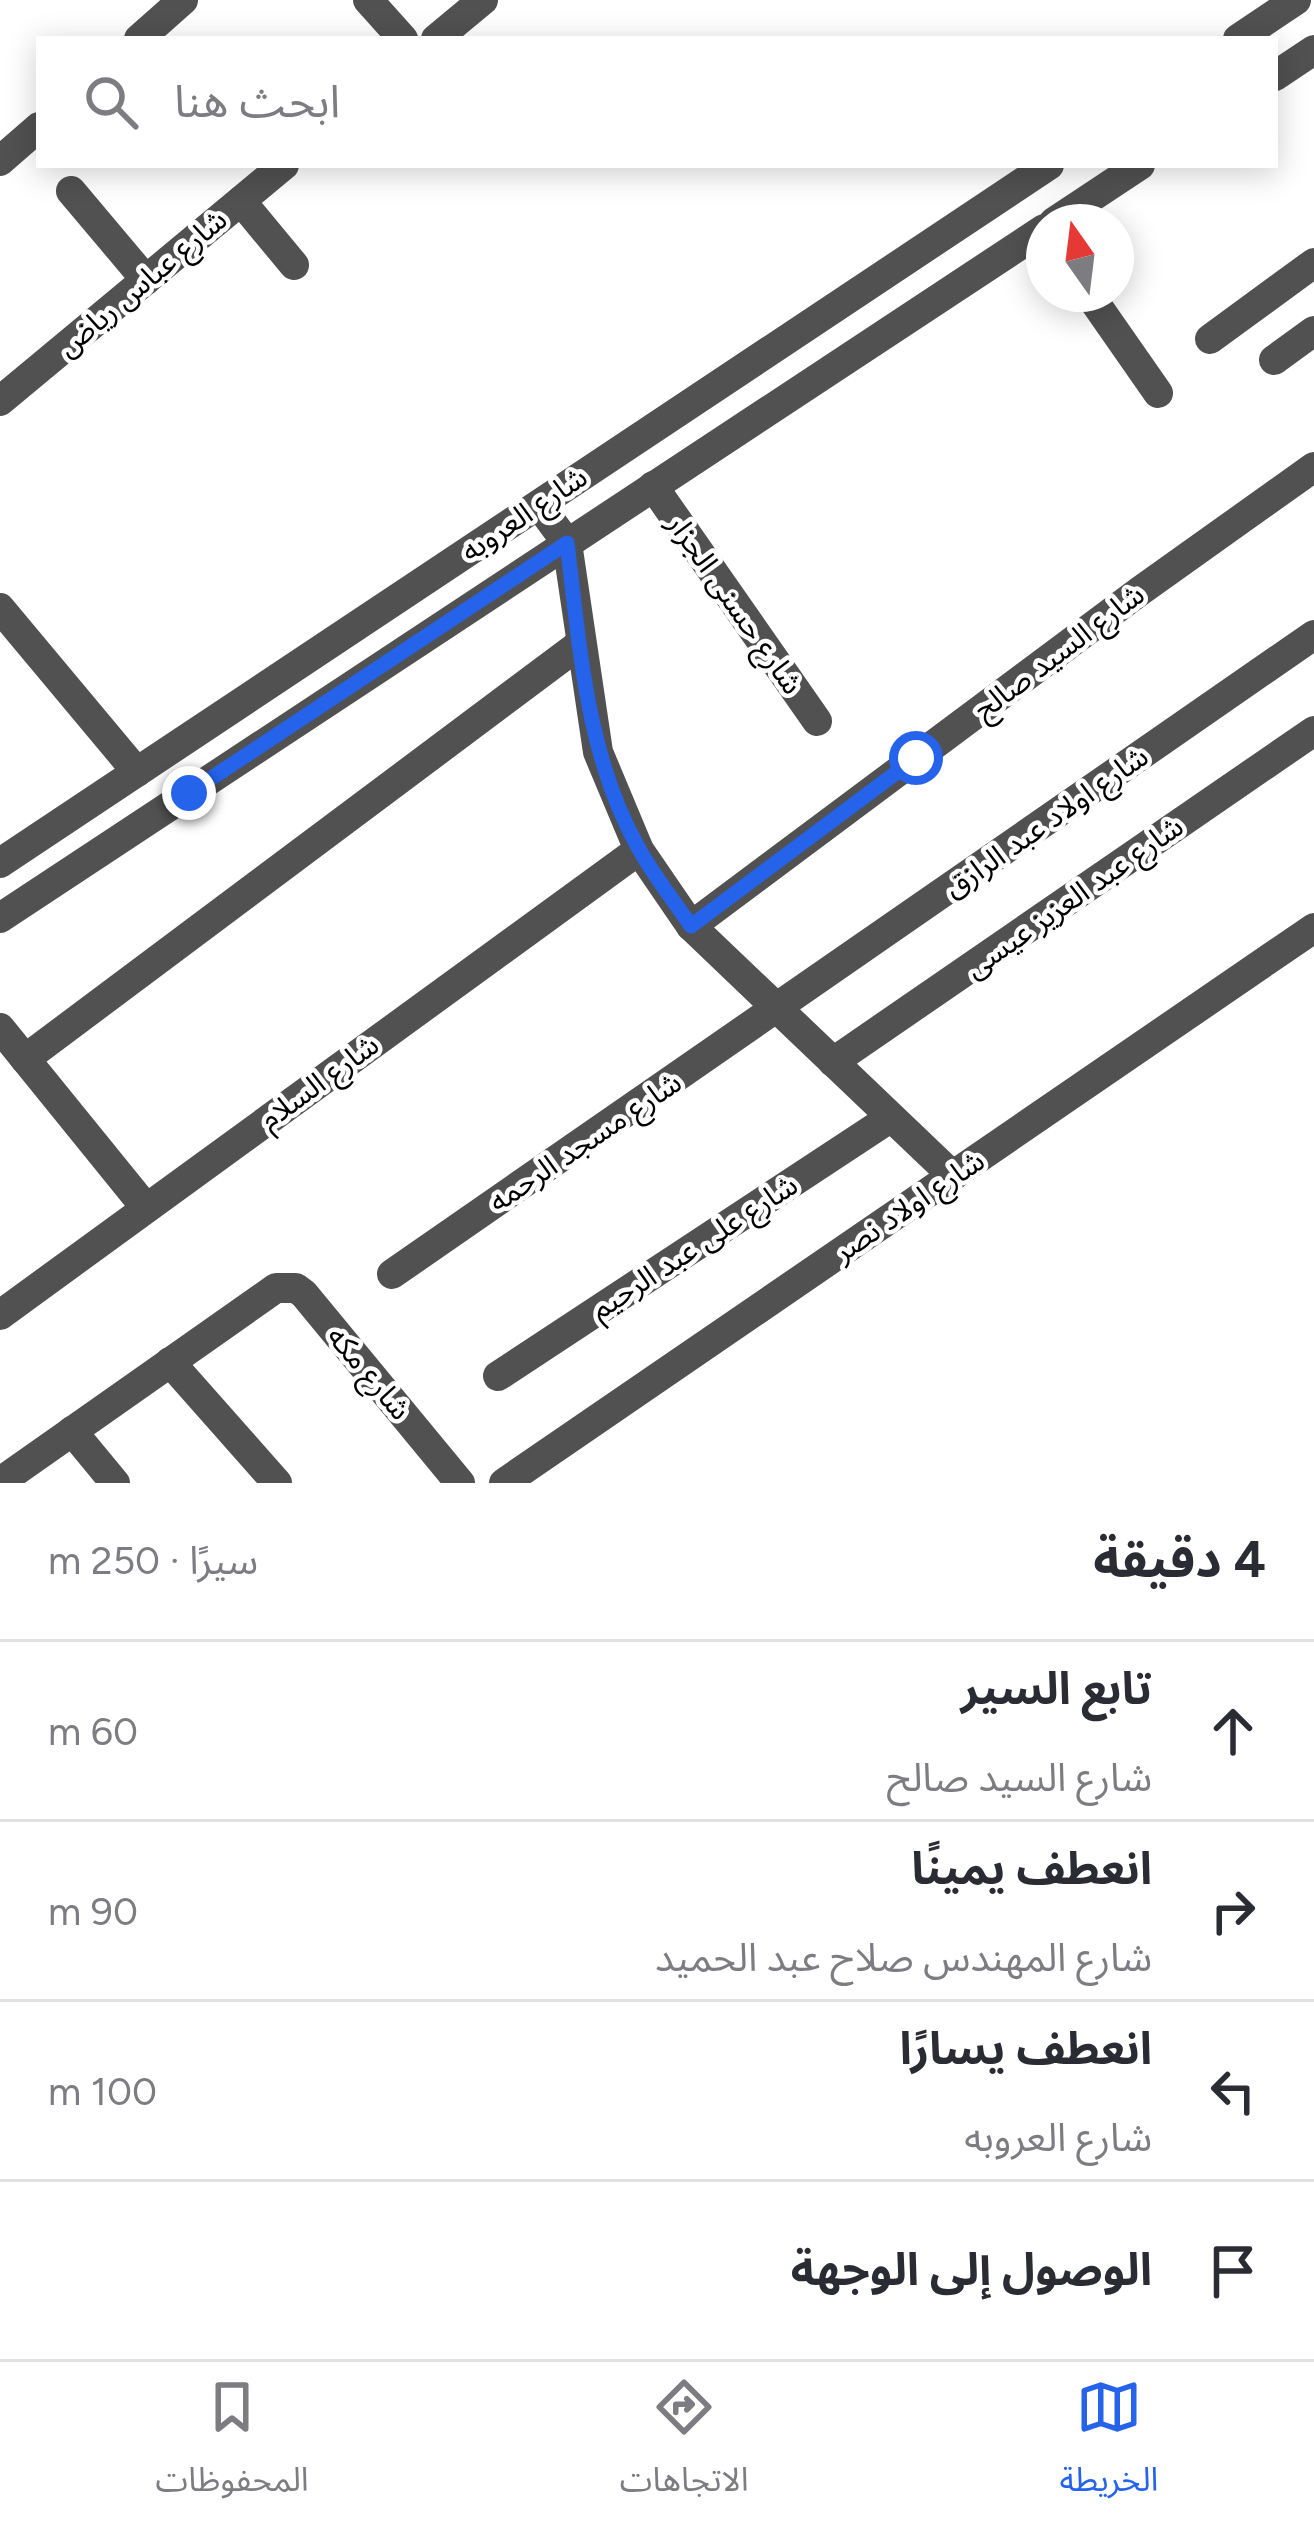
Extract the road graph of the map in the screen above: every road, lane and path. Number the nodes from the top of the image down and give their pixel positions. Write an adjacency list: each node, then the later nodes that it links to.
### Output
1 (183, 0): 6 (street)
2 (368, 0): 7 (street)
3 (483, 0): 8 (street)
4 (1297, 0): 5 (street)
5 (1260, 10): 9 (street)
6 (142, 36)
7 (400, 36)
8 (440, 36)
9 (1240, 36)
10 (1314, 50): 11 (street)
11 (1278, 74)
12 (36, 130): 13 (street)
13 (0, 161)
14 (280, 168): 18 (street, شارع عباس رياض)
15 (1044, 168): 32 (street, شارع العروبه)
16 (1135, 168): 19 (street)
17 (71, 191): 23 (street)
18 (241, 201): 22 (street); 23 (street, شارع عباس رياض)
19 (1081, 204)
20 (1026, 242): 31 (street, شارع العروبه)
21 (1314, 263): 26 (street)
22 (293, 266)
23 (146, 280): 28 (street, شارع عباس رياض)
24 (1102, 312): 29 (street)
25 (1314, 331): 27 (street)
26 (1210, 339)
27 (1274, 360)
28 (5, 387)
29 (1158, 393)
30 (1314, 467): 43 (street, شارع السيد صالح)
31 (653, 486): 33 (street, شارع العروبه); 37 (street, شارع حسنى الجزار)
32 (539, 505): 33 (street); 39 (street, شارع العروبه)
33 (567, 543): 36 (street); 42 (street, شارع العروبه)
34 (0, 608): 39 (street)
35 (1314, 635): 45 (street, شارع اولاد عبد الرازق)
36 (580, 644): 40 (street); 47 (street)
37 (818, 721)
38 (1314, 731): 48 (street, شارع عبد العزيز عيسى)
39 (137, 772): 41 (street, شارع العروبه)
40 (639, 850): 43 (street); 51 (street, شارع السلام)
41 (0, 862)
42 (0, 918)
43 (691, 926): 45 (street)
44 (1314, 928): 50 (street, شارع اولاد نصر)
45 (778, 1010): 48 (street); 52 (street, شارع مسجد الرحمه)
46 (0, 1028): 47 (street)
47 (26, 1059): 51 (street)
48 (833, 1062): 49 (street)
49 (890, 1118): 50 (street); 55 (street, شارع على عبد الرحيم)
50 (953, 1176): 61 (street, شارع اولاد نصر)
51 (146, 1208): 53 (street, شارع السلام)
52 (392, 1274)
53 (0, 1315)
54 (170, 1362): 56 (street); 59 (street); 60 (street, شارع مكه)
55 (498, 1376)
56 (72, 1431): 57 (street); 58 (street)
57 (0, 1481)
58 (115, 1483)
59 (277, 1483)
60 (460, 1483)
61 (504, 1483)

